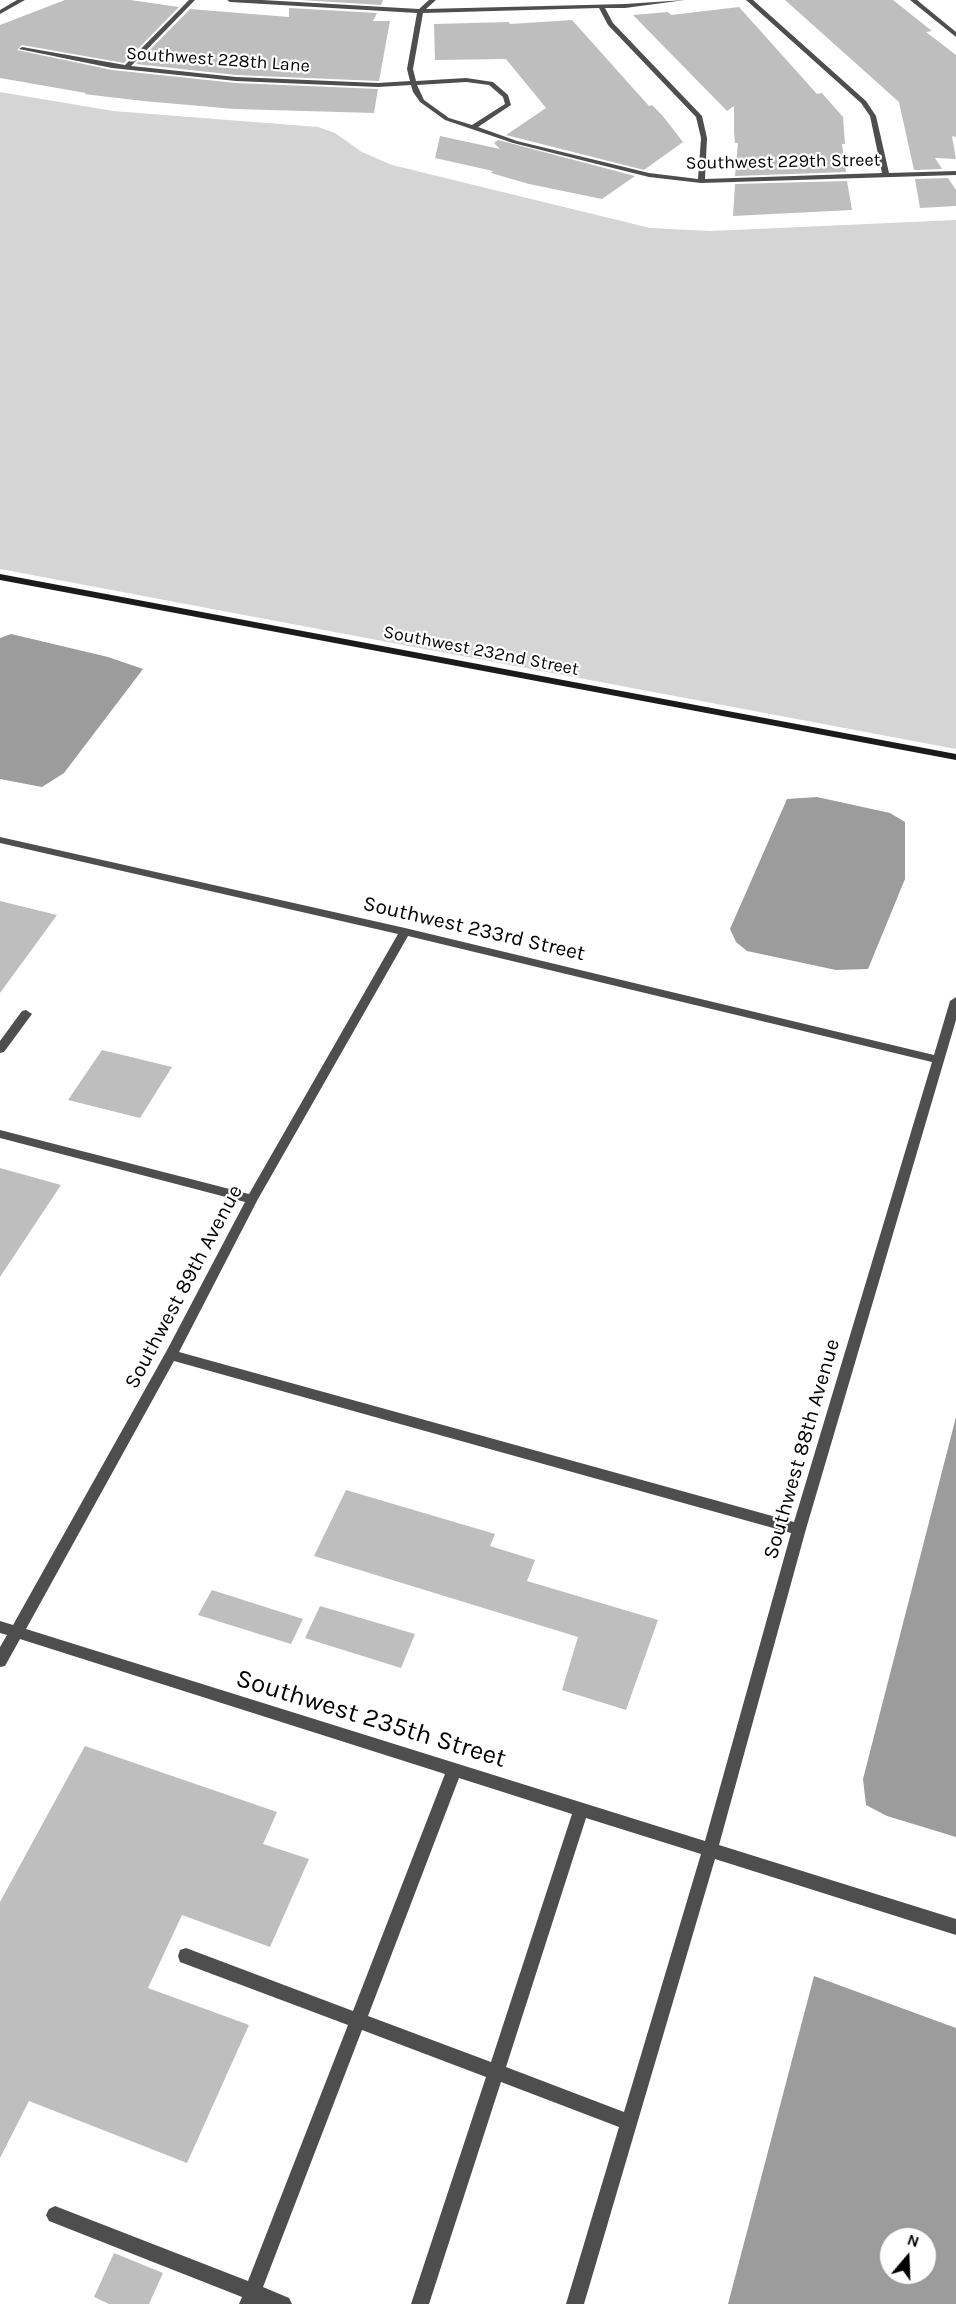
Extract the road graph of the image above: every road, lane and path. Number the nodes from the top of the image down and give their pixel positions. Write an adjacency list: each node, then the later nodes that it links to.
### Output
1 (22, 0): 11 (street)
2 (192, 0): 14 (street)
3 (230, 0): 10 (street)
4 (433, 0): 10 (street)
5 (682, 0): 9 (street)
6 (749, 0): 18 (street)
7 (913, 0): 12 (street)
8 (407, 2): 10 (street)
9 (601, 7): 10 (street); 19 (street)
10 (420, 11): 15 (street)
11 (0, 12)
12 (956, 35)
13 (22, 49): 14 (street, Southwest 228th Lane)
14 (126, 68): 15 (street, Southwest 228th Lane)
15 (413, 84): 16 (street, Southwest 229th Street); 16 (street, Southwest 228th Lane)
16 (473, 128): 19 (street, Southwest 229th Street)
17 (956, 173): 18 (street, Southwest 229th Street)
18 (886, 176): 19 (street, Southwest 229th Street)
19 (701, 182)
20 (0, 577): 21 (street, Southwest 232nd Street)
21 (956, 757)
22 (0, 840): 23 (street, Southwest 233rd Street)
23 (405, 932): 27 (street, Southwest 233rd Street); 29 (street, Southwest 89th Avenue)
24 (956, 1001): 27 (street, Southwest 88th Avenue)
25 (26, 1014): 26 (street)
26 (0, 1049)
27 (939, 1059): 31 (street, Southwest 88th Avenue)
28 (0, 1134): 29 (street)
29 (252, 1199): 30 (street, Southwest 89th Avenue)
30 (171, 1354): 31 (street); 33 (street, Southwest 89th Avenue)
31 (800, 1529): 37 (street, Southwest 88th Avenue)
32 (0, 1627): 33 (street, Southwest 235th Street)
33 (17, 1633): 34 (street, Southwest 89th Avenue); 35 (street, Southwest 235th Street)
34 (0, 1661)
35 (454, 1771): 36 (street, Southwest 235th Street); 40 (street)
36 (582, 1810): 37 (street, Southwest 235th Street); 41 (street)
37 (710, 1851): 38 (street, Southwest 235th Street); 42 (street, Southwest 88th Avenue)
38 (956, 1927)
39 (186, 1956): 40 (street)
40 (358, 2020): 41 (street); 44 (street)
41 (496, 2072): 42 (street); 46 (street)
42 (629, 2122): 47 (street, Southwest 88th Avenue)
43 (55, 2215): 44 (street)
44 (250, 2298): 45 (street)
45 (284, 2304)
46 (420, 2304)
47 (574, 2304)

